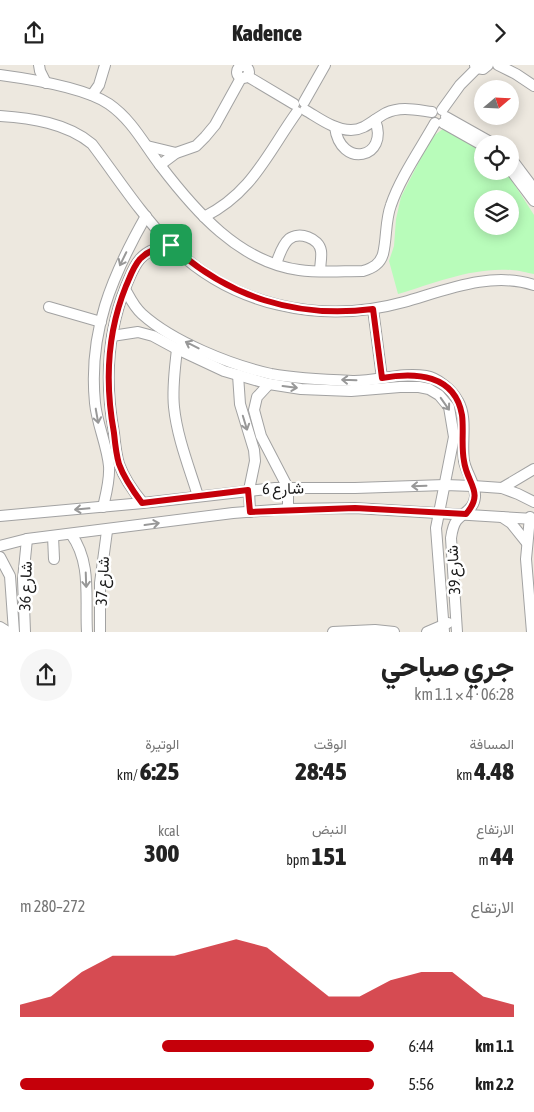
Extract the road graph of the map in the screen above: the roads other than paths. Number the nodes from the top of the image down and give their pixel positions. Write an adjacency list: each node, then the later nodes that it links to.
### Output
1 (39, 65): 9 (street); 11 (street)
2 (105, 65): 10 (street)
3 (325, 65): 15 (street)
4 (488, 65): 6 (street)
5 (498, 65): 12 (street)
6 (476, 66): 17 (street)
7 (241, 70): 15 (street); 23 (street)
8 (0, 75): 9 (street)
9 (25, 78): 11 (street)
10 (101, 79): 13 (street); 14 (street)
11 (46, 83): 13 (street)
12 (534, 86)
13 (92, 95): 14 (street)
14 (108, 104): 22 (street)
15 (300, 107): 19 (street); 29 (street)
16 (0, 116): 30 (street)
17 (442, 118): 18 (street); 20 (street); 21 (street); 35 (street)
18 (375, 120): 19 (street); 19 (street)
19 (335, 127)
20 (476, 135)
21 (474, 140)
22 (146, 146): 23 (street); 24 (street)
23 (176, 153): 24 (street)
24 (160, 165): 31 (street)
25 (519, 169): 27 (street)
26 (518, 180): 28 (street)
27 (534, 189)
28 (534, 201)
29 (221, 209): 31 (street); 32 (street)
30 (146, 216): 33 (street); 40 (street, one-way to 40)
31 (204, 217): 32 (street)
32 (215, 229): 34 (street)
33 (171, 245): 37 (street); 39 (street)
34 (276, 264): 35 (street); 35 (street)
35 (320, 271)
36 (534, 285): 39 (street)
37 (125, 289): 41 (street); 44 (street, one-way to 37)
38 (49, 307): 40 (street)
39 (373, 309): 44 (street)
40 (101, 322): 55 (street, one-way to 55)
41 (112, 336): 42 (street, شارع 39); 54 (street)
42 (177, 349): 43 (street, شارع 39); 52 (street)
43 (238, 375): 45 (street, شارع 39); 51 (street, one-way to 51)
44 (382, 378): 48 (street)
45 (268, 384): 47 (street, شارع 39, one-way to 47); 49 (street)
46 (534, 469): 50 (street)
47 (445, 485): 48 (street, شارع 6); 49 (street, شارع 6, one-way to 49); 58 (street, شارع 39)
48 (473, 486): 50 (street, شارع 6); 59 (street, شارع 39)
49 (288, 488): 51 (street, شارع 6); 56 (street)
50 (502, 488): 53 (street, شارع 6)
51 (248, 490): 52 (street, شارع 6); 57 (street)
52 (198, 496): 54 (street, شارع 6)
53 (534, 501)
54 (142, 503): 55 (street, شارع 6)
55 (103, 507): 60 (street, شارع 6, one-way to 60)
56 (288, 509): 57 (street, شارع 6); 58 (street, شارع 6)
57 (250, 512): 63 (street, شارع 6, one-way to 57)
58 (439, 513): 59 (street, شارع 6); 75 (street, شارع 39)
59 (466, 514): 61 (street, شارع 6); 73 (street, شارع 39)
60 (0, 516)
61 (502, 516): 62 (street, شارع 6); 67 (street)
62 (532, 518): 67 (street)
63 (107, 531): 64 (street, شارع 6); 80 (street, شارع 37)
64 (71, 534): 65 (street, شارع 6); 79 (street, شارع 37, one-way to 79)
65 (54, 536): 66 (street, شارع 6); 70 (street)
66 (27, 539): 68 (street, شارع 6); 78 (street, شارع 36)
67 (528, 543): 85 (street)
68 (0, 546)
69 (0, 557): 71 (street, شارع 36)
70 (54, 559)
71 (11, 598): 72 (street); 77 (street, شارع 36)
72 (0, 603)
73 (456, 619): 75 (street); 84 (street, شارع 39)
74 (0, 627): 76 (street)
75 (444, 629): 83 (street)
76 (8, 632)
77 (14, 632)
78 (25, 632)
79 (87, 632)
80 (100, 632)
81 (333, 632): 82 (street)
82 (394, 632)
83 (427, 632)
84 (457, 632)
85 (532, 632)

